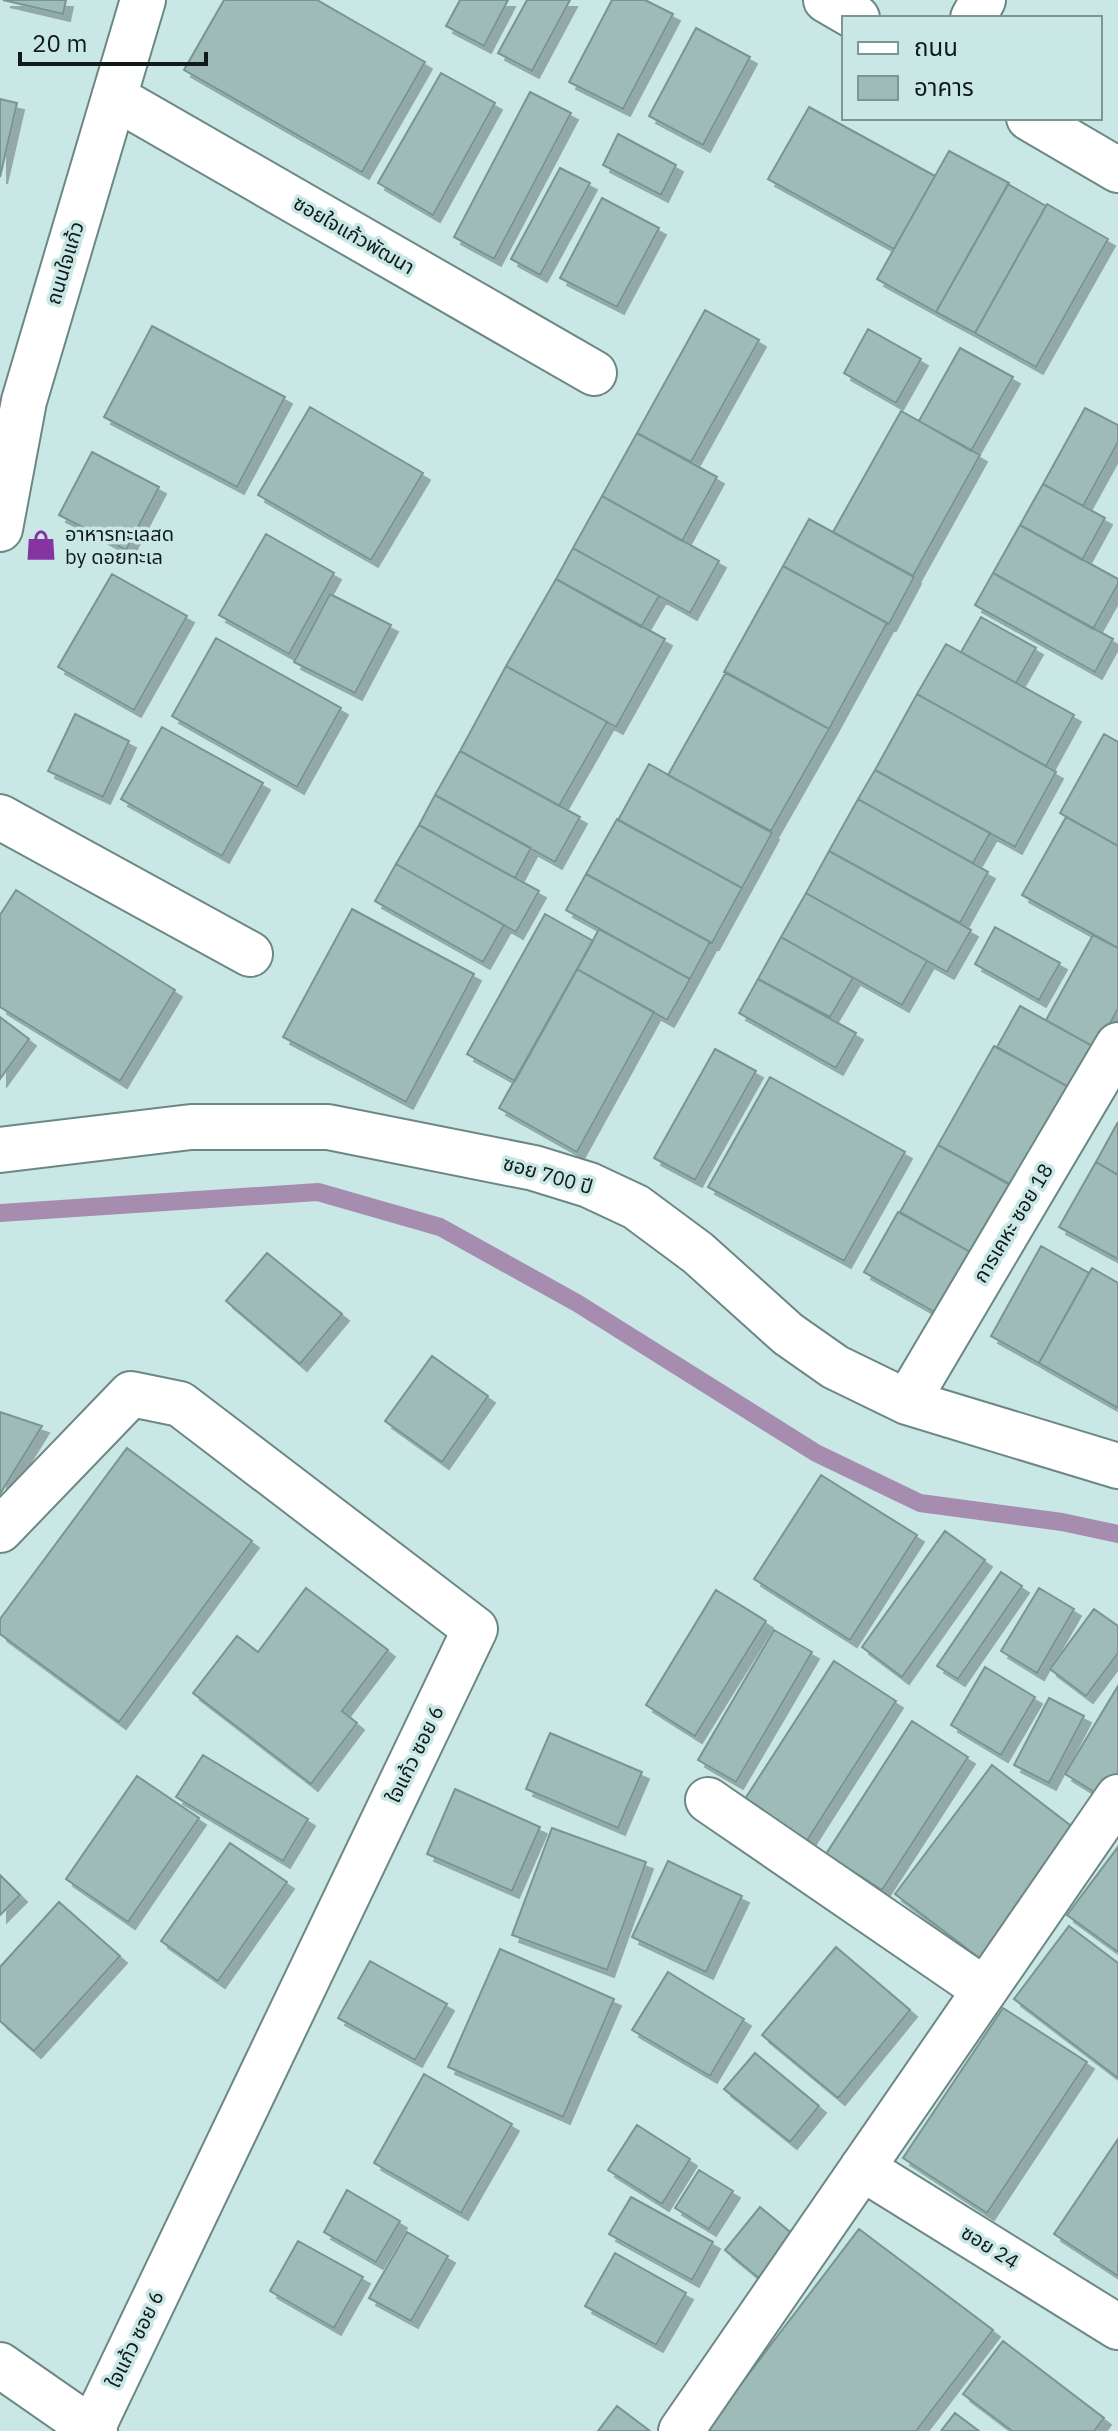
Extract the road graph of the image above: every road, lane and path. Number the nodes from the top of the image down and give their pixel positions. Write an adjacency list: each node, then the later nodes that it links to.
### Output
1 (143, 0): 4 (street, ถนนใจแก้ว)
2 (826, 0): 3 (street)
3 (854, 16)
4 (114, 97): 7 (street, ซอยใจแก้วพัฒนา); 8 (street, ถนนใจแก้ว)
5 (1032, 120): 6 (street)
6 (1118, 170)
7 (594, 373)
8 (0, 529)
9 (0, 817): 10 (street)
10 (250, 954)
11 (1118, 1045): 13 (street, การเคหะ ซอย 18)
12 (0, 1150): 13 (street, ซอย 700 ปี)
13 (907, 1402): 14 (street, ซอย 700 ปี)
14 (1118, 1466)
15 (0, 1530): 22 (street, ใจแก้ว ซอย 6)
16 (1118, 1797): 18 (street)
17 (708, 1800): 18 (street)
18 (985, 1990): 19 (street)
19 (862, 2168): 20 (street, ซอย 24); 23 (street)
20 (1118, 2327)
21 (0, 2365): 22 (street)
22 (92, 2430)
23 (681, 2431)

